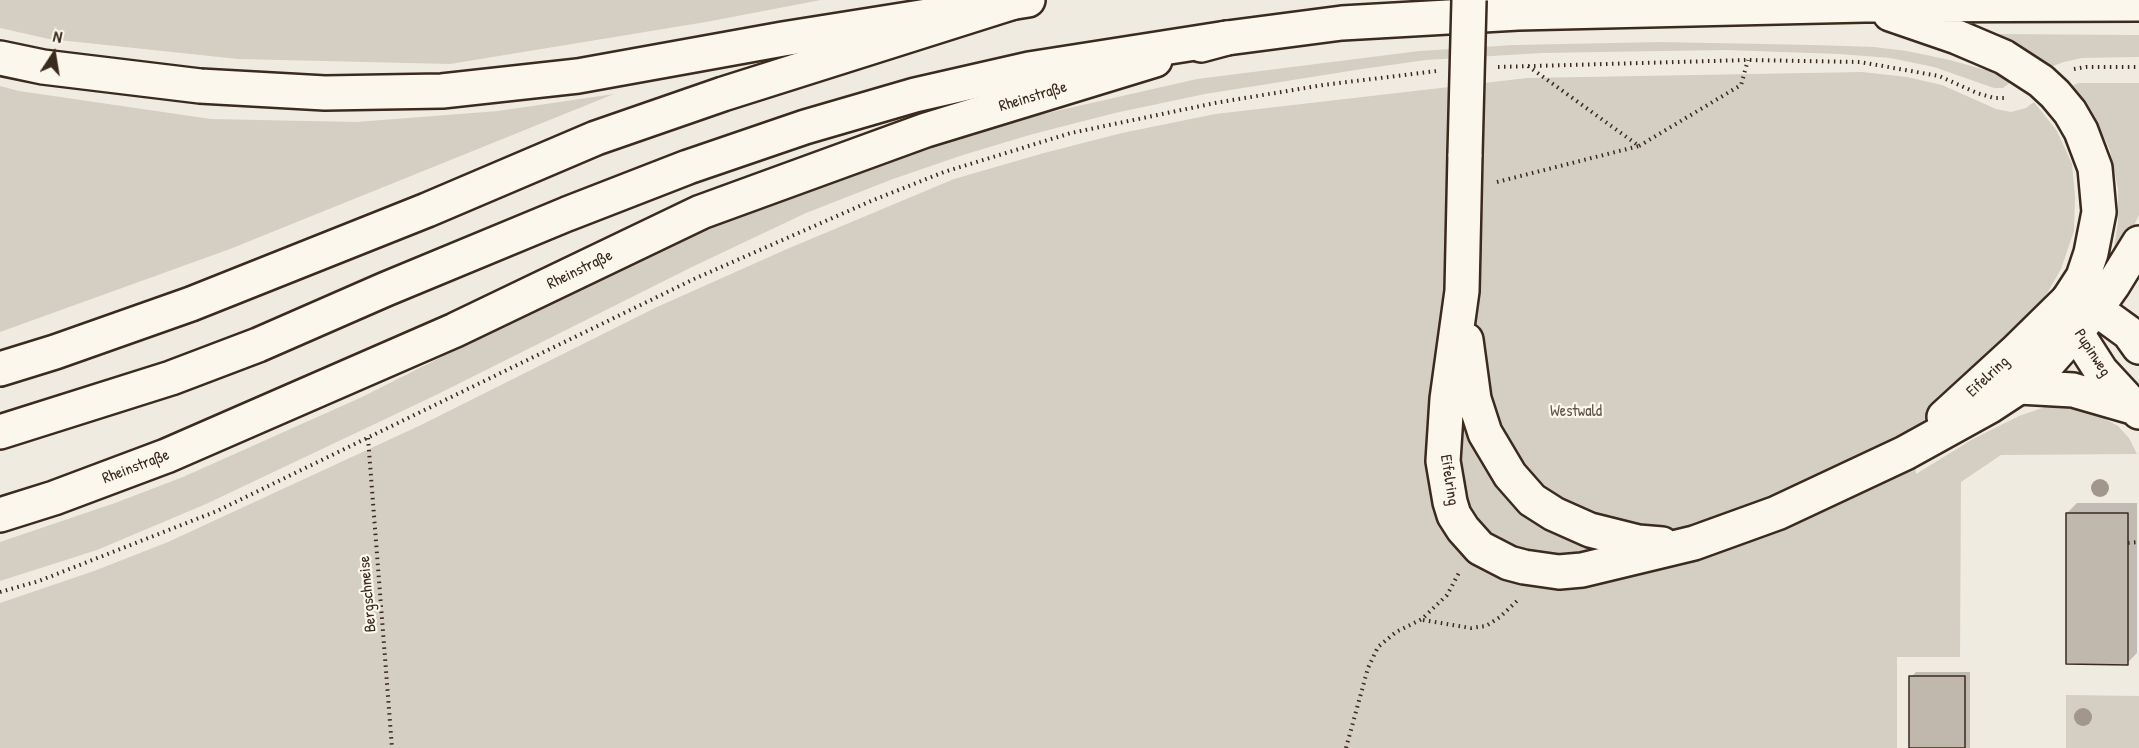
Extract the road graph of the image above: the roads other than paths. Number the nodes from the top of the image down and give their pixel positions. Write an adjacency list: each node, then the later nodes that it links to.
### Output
1 (1469, 0): 8 (main road, Eifelring, bridge)
2 (1019, 1): 6 (main road); 11 (main road)
3 (2139, 4): 4 (main road, Rheinstraße)
4 (1865, 5): 5 (main road, Rheinstraße); 9 (main road)
5 (1227, 38): 14 (main road); 16 (main road, Rheinstraße)
6 (0, 58)
7 (2139, 243): 9 (main road)
8 (1462, 291): 17 (main road, Eifelring); 17 (main road, Eifelring)
9 (2080, 313): 10 (main road, Pupinweg); 12 (main road, Eifelring); 13 (main road, Pupinweg); 15 (main road, Eifelring)
10 (2139, 347)
11 (0, 369)
12 (2019, 387): 13 (main road, Eifelring); 15 (main road, Eifelring)
13 (2137, 410)
14 (0, 432)
15 (1905, 453): 17 (main road, Eifelring)
16 (0, 515)
17 (1694, 543)

